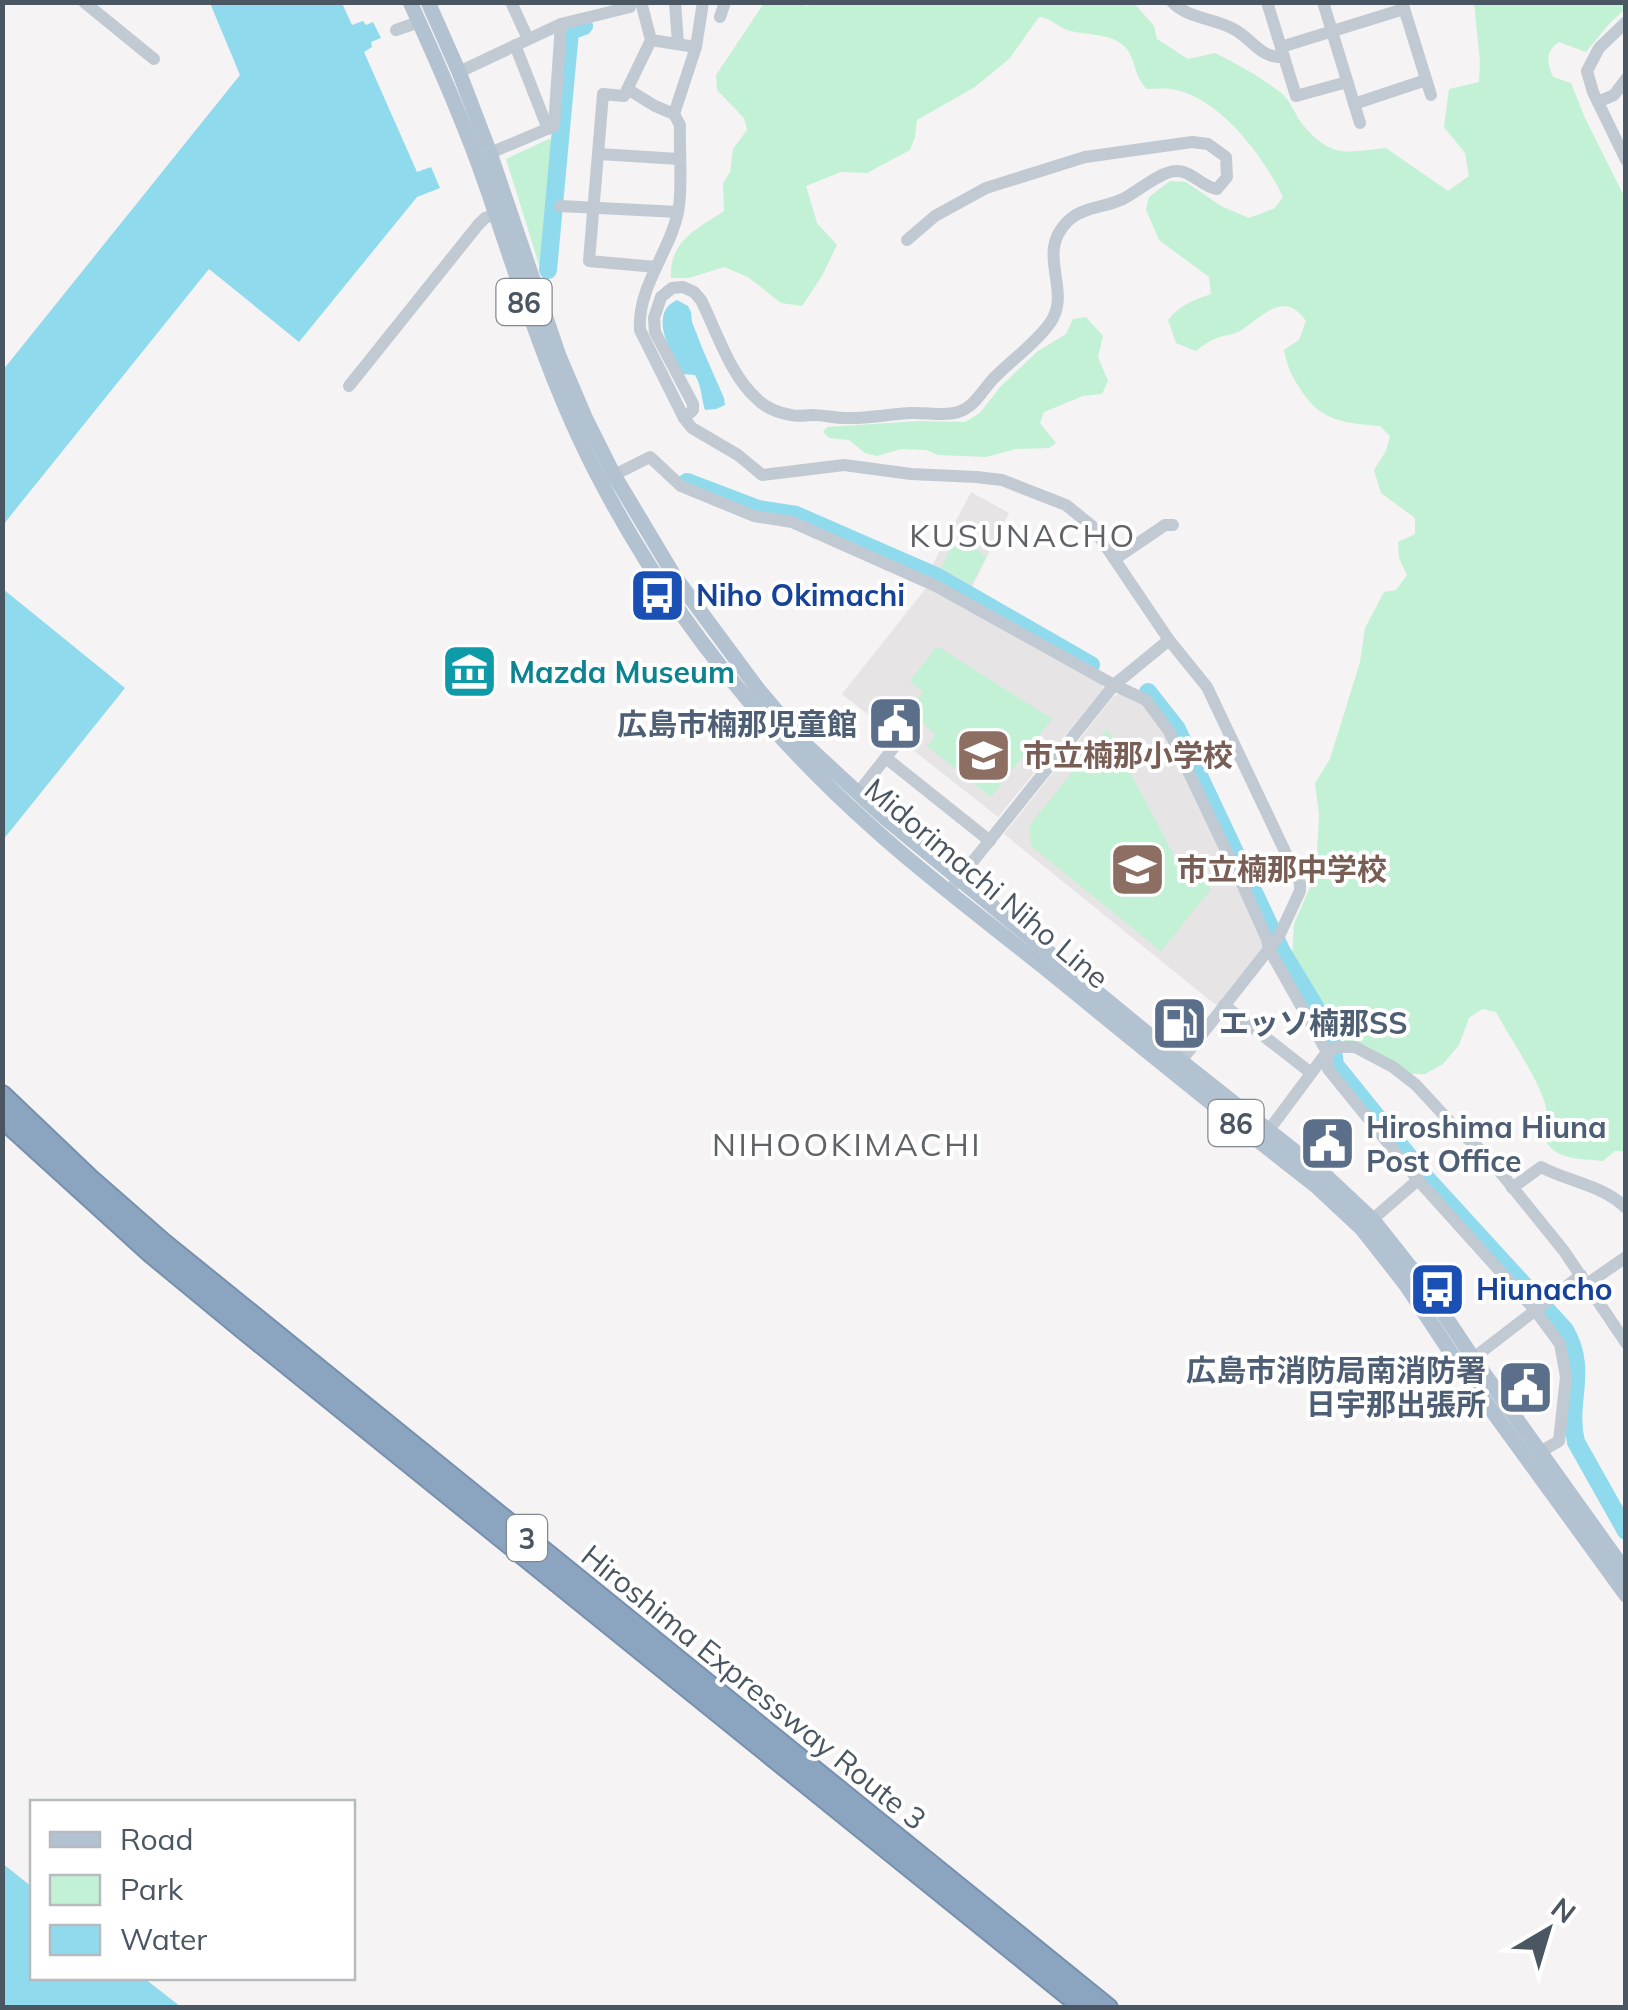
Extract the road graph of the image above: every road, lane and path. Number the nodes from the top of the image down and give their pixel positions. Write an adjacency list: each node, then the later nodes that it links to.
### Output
1 (84, 2): 27 (street)
2 (410, 2): 17 (main road, Midorimachi Niho Line / 86)
3 (428, 2): 28 (main road, Midorimachi Niho Line / 86)
4 (512, 2): 23 (street)
5 (587, 2): 15 (street)
6 (629, 2): 15 (street)
7 (641, 2): 22 (street)
8 (675, 2): 24 (street)
9 (702, 2): 25 (street)
10 (726, 2): 16 (street)
11 (1172, 2): 26 (street)
12 (1267, 2): 26 (street)
13 (1323, 2): 21 (street)
14 (1403, 6): 21 (street); 30 (street)
15 (594, 17): 19 (street)
16 (720, 17)
17 (419, 22): 20 (street); 45 (main road, Midorimachi Niho Line / 86)
18 (1626, 22): 34 (street)
19 (561, 24): 23 (street); 38 (street)
20 (396, 30)
21 (1332, 31): 26 (street); 31 (street)
22 (651, 40): 24 (street); 32 (street)
23 (521, 42): 28 (street); 38 (street)
24 (678, 44): 25 (street)
25 (696, 47): 36 (street)
26 (1282, 52): 31 (street)
27 (154, 59)
28 (459, 72): 39 (main road, Midorimachi Niho Line / 86)
29 (1626, 79): 34 (street)
30 (1426, 80): 33 (street); 35 (street)
31 (1347, 82): 35 (street)
32 (629, 90): 36 (street); 40 (street)
33 (1430, 95)
34 (1598, 102): 42 (street)
35 (1354, 104): 37 (street)
36 (674, 114): 41 (street)
37 (1360, 123)
38 (548, 129): 39 (street)
39 (490, 153): 45 (main road, Midorimachi Niho Line / 86)
40 (599, 154): 41 (street); 44 (street)
41 (678, 159): 46 (street)
42 (1626, 160)
43 (560, 206): 44 (street)
44 (593, 208): 46 (street); 48 (street)
45 (502, 211): 49 (street); 51 (main road, Midorimachi Niho Line / 86)
46 (678, 212): 48 (street)
47 (906, 240): 50 (street)
48 (656, 268): 50 (street)
49 (349, 386)
50 (684, 418): 53 (street)
51 (607, 478): 54 (main road, Midorimachi Niho Line / 86); 56 (street)
52 (1174, 525): 53 (street)
53 (1114, 559): 55 (street)
54 (706, 633): 59 (main road, Midorimachi Niho Line / 86); 61 (main road, Midorimachi Niho Line / 86)
55 (1169, 640): 56 (street); 62 (street)
56 (1114, 685): 60 (street); 62 (street)
57 (898, 742): 58 (street)
58 (886, 758): 59 (street); 60 (street)
59 (858, 794): 61 (main road, Midorimachi Niho Line / 86)
60 (990, 841): 61 (street)
61 (954, 885): 65 (main road, Midorimachi Niho Line / 86)
62 (1274, 943): 63 (street); 64 (street)
63 (1224, 1005): 65 (street); 66 (street)
64 (1330, 1050): 66 (street); 70 (street); 71 (street)
65 (1177, 1066): 69 (main road, Midorimachi Niho Line / 86)
66 (1311, 1073): 69 (street)
67 (2, 1095): 83 (highway, Hiroshima Expressway Route 3 / 3)
68 (2, 1118): 82 (highway, Hiroshima Expressway Route 3 / 3)
69 (1265, 1137): 73 (main road, Midorimachi Niho Line / 86)
70 (1418, 1180): 73 (street); 76 (street)
71 (1512, 1188): 72 (street); 75 (street)
72 (1626, 1208)
73 (1367, 1224): 78 (main road, Midorimachi Niho Line / 86)
74 (1626, 1257): 75 (street)
75 (1584, 1280): 76 (street); 77 (street)
76 (1539, 1307): 78 (street); 79 (street)
77 (1625, 1343)
78 (1467, 1363): 79 (main road, Midorimachi Niho Line / 86); 81 (main road, Midorimachi Niho Line / 86)
79 (1540, 1452): 80 (main road, Midorimachi Niho Line / 86)
80 (1626, 1572)
81 (1626, 1596)
82 (950, 1900): 84 (highway); 85 (highway, Hiroshima Expressway Route 3 / 3)
83 (1061, 1970): 86 (highway, Hiroshima Expressway Route 3 / 3); 87 (highway)
84 (1074, 2008)
85 (1084, 2008)
86 (1108, 2008)
87 (1116, 2008)

